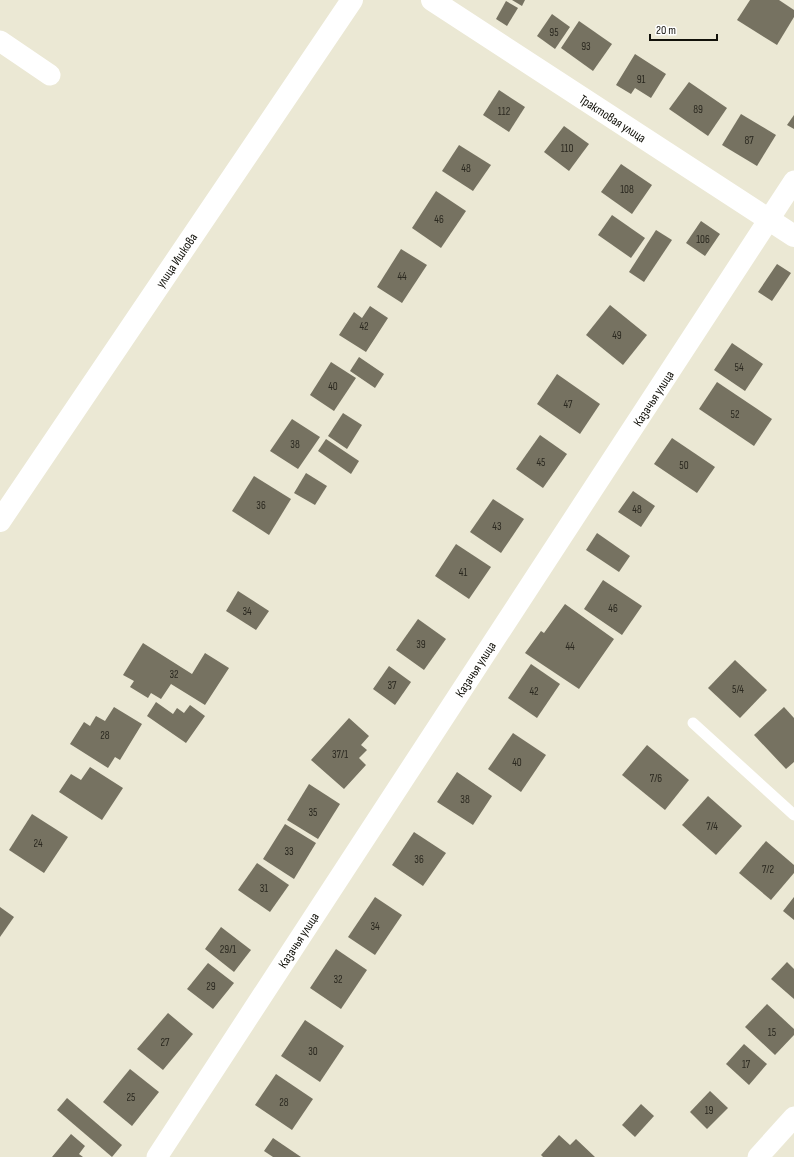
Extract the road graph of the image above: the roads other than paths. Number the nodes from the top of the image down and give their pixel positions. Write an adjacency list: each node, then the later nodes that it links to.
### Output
1 (352, 0): 8 (street, улица Ишкова)
2 (432, 0): 6 (street, Трактовая улица)
3 (0, 42): 4 (street)
4 (50, 75)
5 (794, 181): 6 (street, Казачья улица)
6 (769, 220): 7 (street, Трактовая улица); 12 (street, Казачья улица)
7 (794, 236)
8 (0, 521)
9 (693, 723): 10 (lane)
10 (794, 816)
11 (794, 1117): 13 (street)
12 (157, 1157)
13 (758, 1157)

